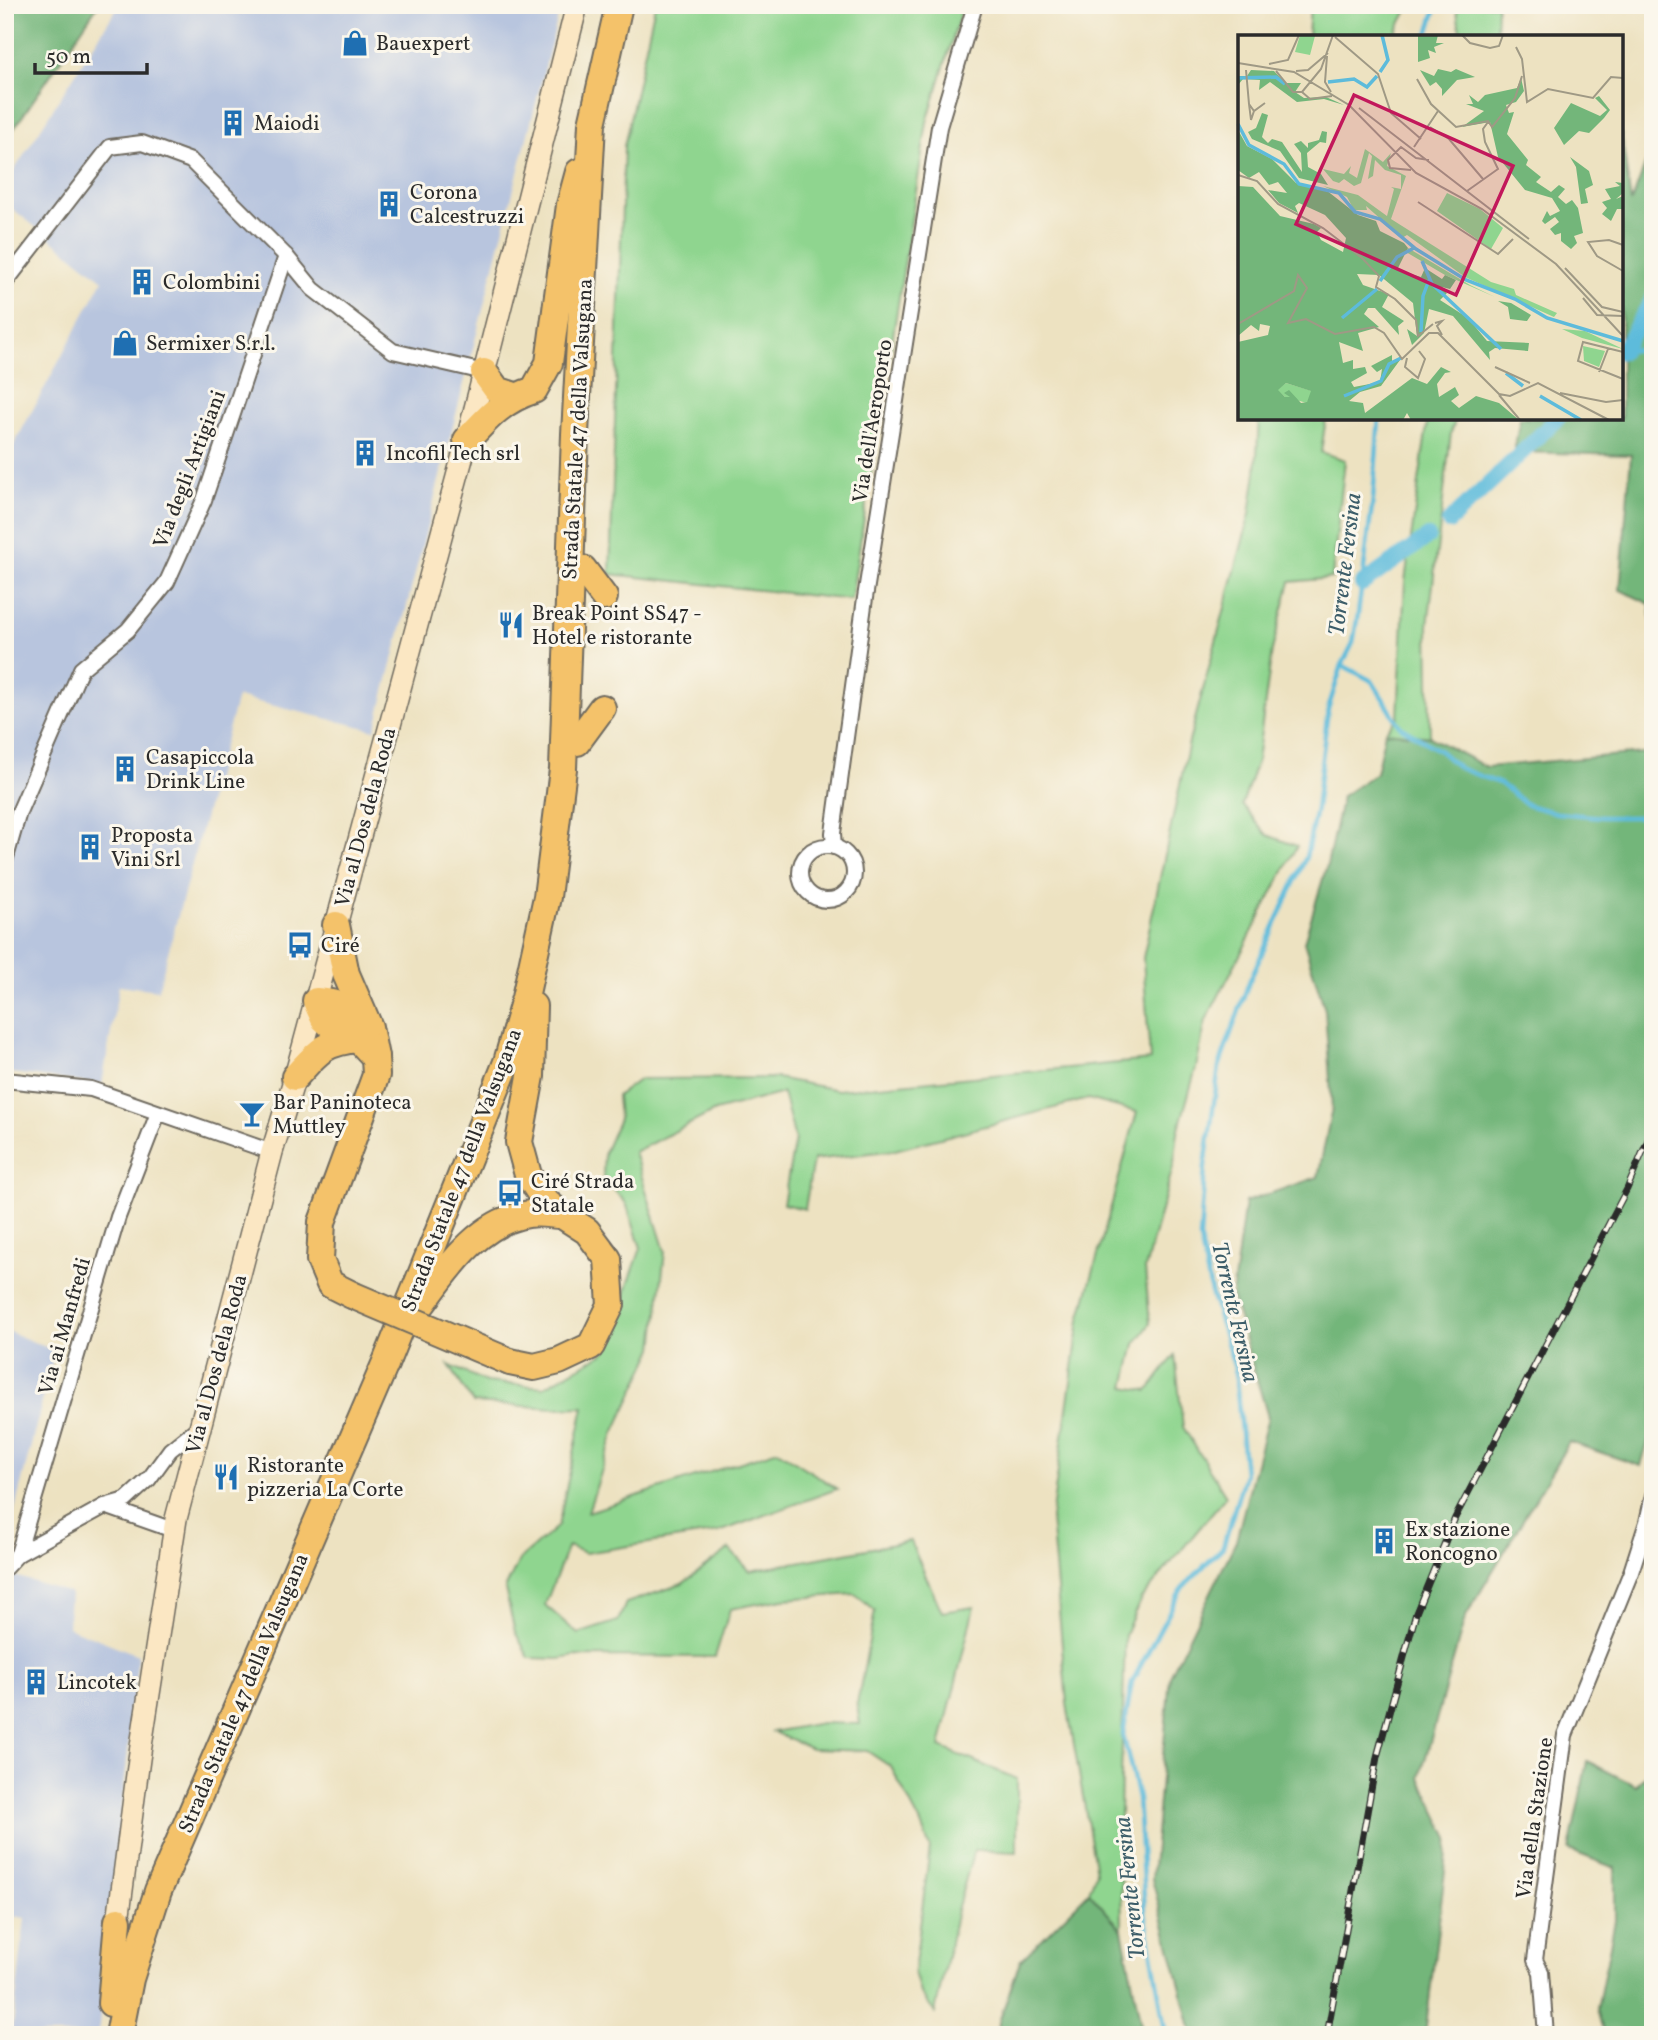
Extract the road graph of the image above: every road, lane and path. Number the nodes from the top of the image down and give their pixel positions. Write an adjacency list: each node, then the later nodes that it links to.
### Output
1 (576, 5): 8 (main road, Via al Dos dela Roda)
2 (619, 5): 5 (highway, Strada Statale 47 della Valsugana)
3 (630, 5): 11 (highway, Strada Statale 47 della Valsugana)
4 (975, 5): 15 (street, Via dell'Aeroporto)
5 (592, 124): 9 (highway); 35 (highway, Strada Statale 47 della Valsugana)
6 (286, 256): 7 (street); 8 (street); 16 (street, Via degli Artigiani)
7 (5, 283)
8 (484, 372): 9 (highway); 10 (main road, Via al Dos dela Roda)
9 (515, 396): 10 (highway)
10 (467, 440): 17 (main road, Via al Dos dela Roda)
11 (583, 569): 12 (highway); 14 (highway, Strada Statale 47 della Valsugana)
12 (604, 597)
13 (602, 708): 14 (highway)
14 (577, 742): 19 (highway, Strada Statale 47 della Valsugana)
15 (834, 847)
16 (5, 861)
17 (336, 925): 18 (main road, Via al Dos dela Roda); 20 (highway)
18 (316, 1001): 20 (highway); 21 (main road, Via al Dos dela Roda)
19 (533, 1001): 25 (highway); 26 (highway, Strada Statale 47 della Valsugana)
20 (367, 1041): 21 (highway); 25 (highway, bridge)
21 (295, 1077): 24 (main road, Via al Dos dela Roda)
22 (5, 1080): 23 (street)
23 (158, 1113): 24 (street); 31 (street, Via ai Manfredi)
24 (272, 1152): 27 (main road, Via al Dos dela Roda)
25 (562, 1215): 26 (highway)
26 (422, 1304): 36 (highway, Strada Statale 47 della Valsugana)
27 (200, 1426): 29 (street, Via ai Manfredi); 30 (main road, Via al Dos dela Roda)
28 (1653, 1495): 37 (street, Via della Stazione)
29 (105, 1506): 30 (street); 31 (street, Via ai Manfredi)
30 (173, 1530): 33 (main road, Via al Dos dela Roda)
31 (18, 1553): 32 (street, Via ai Manfredi)
32 (5, 1568)
33 (118, 1921): 34 (highway)
34 (110, 2035)
35 (119, 2035)
36 (133, 2035)
37 (1546, 2035)

